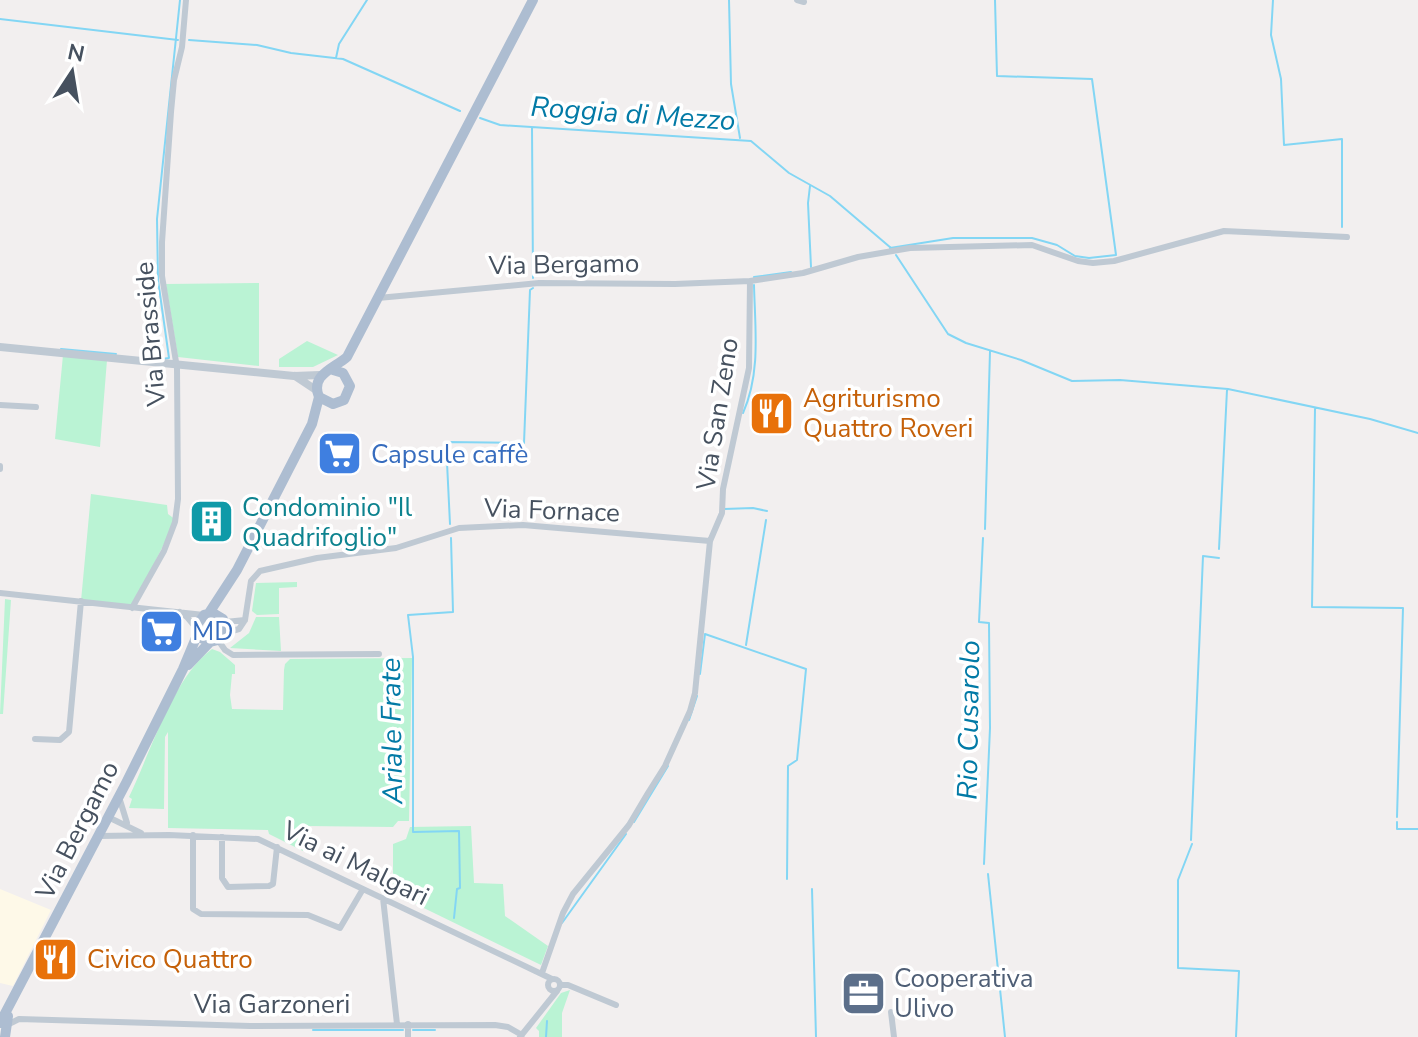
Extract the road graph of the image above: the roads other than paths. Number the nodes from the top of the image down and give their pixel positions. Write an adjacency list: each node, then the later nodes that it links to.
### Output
1 (186, 0): 8 (street, Via Brasside)
2 (533, 0): 5 (main road)
3 (1347, 237): 4 (street)
4 (750, 281): 5 (street, Via Bergamo); 16 (street, Via San Zeno)
5 (378, 298): 7 (main road)
6 (0, 347): 8 (street)
7 (347, 357): 9 (main road); 12 (main road)
8 (176, 364): 11 (street); 20 (street, Via Brasside)
9 (333, 370): 10 (main road); 12 (main road)
10 (320, 375): 11 (street); 13 (main road, Via Bergamo)
11 (294, 376): 13 (street)
12 (347, 377): 13 (main road, Via Bergamo)
13 (321, 397): 17 (main road, Via Bergamo)
14 (0, 405): 15 (street)
15 (36, 407)
16 (710, 541): 24 (street, Via Fornace); 40 (street, Via San Zeno)
17 (232, 579): 22 (main road, Via Bergamo); 24 (main road, Via Bergamo)
18 (0, 593): 19 (street)
19 (81, 601): 20 (street); 27 (street)
20 (132, 608): 21 (street)
21 (180, 612): 22 (street); 23 (street)
22 (206, 614): 23 (main road, Via Bergamo); 24 (main road)
23 (197, 631): 24 (main road); 26 (main road, Via Bergamo)
24 (220, 631): 25 (street); 26 (main road, Via Bergamo)
25 (379, 654)
26 (183, 669): 28 (main road, Via Bergamo)
27 (35, 739)
28 (119, 797): 29 (main road, Via Bergamo); 30 (street)
29 (108, 817): 30 (street, Via ai Malgari); 31 (street); 34 (main road, Via Bergamo)
30 (129, 826): 32 (street, Via ai Malgari)
31 (121, 835): 32 (street, Via ai Malgari); 34 (street, Via ai Malgari)
32 (152, 835): 33 (street, Via ai Malgari)
33 (193, 835): 35 (street, Via ai Malgari); 37 (street)
34 (98, 836): 46 (main road, Via Bergamo)
35 (222, 837): 36 (street, Via ai Malgari); 36 (street)
36 (277, 847): 37 (street, Via ai Malgari)
37 (363, 889): 38 (street, Via ai Malgari)
38 (383, 898): 39 (street, Via ai Malgari); 50 (street)
39 (532, 970): 40 (street); 42 (street)
40 (542, 973): 41 (street)
41 (552, 979): 42 (street); 43 (street)
42 (547, 986): 43 (street); 44 (street)
43 (559, 988): 44 (street); 45 (street)
44 (543, 1005): 52 (street)
45 (616, 1005)
46 (10, 1007): 48 (street); 49 (main road, Via Bergamo)
47 (891, 1012): 55 (street)
48 (19, 1019): 49 (street, Via Garzoneri); 50 (street, Via Garzoneri)
49 (4, 1024): 53 (main road, Via Bergamo)
50 (397, 1024): 51 (street, Via Garzoneri)
51 (408, 1024): 52 (street, Via Garzoneri); 54 (street)
52 (521, 1036)
53 (5, 1037)
54 (408, 1037)
55 (894, 1037)

